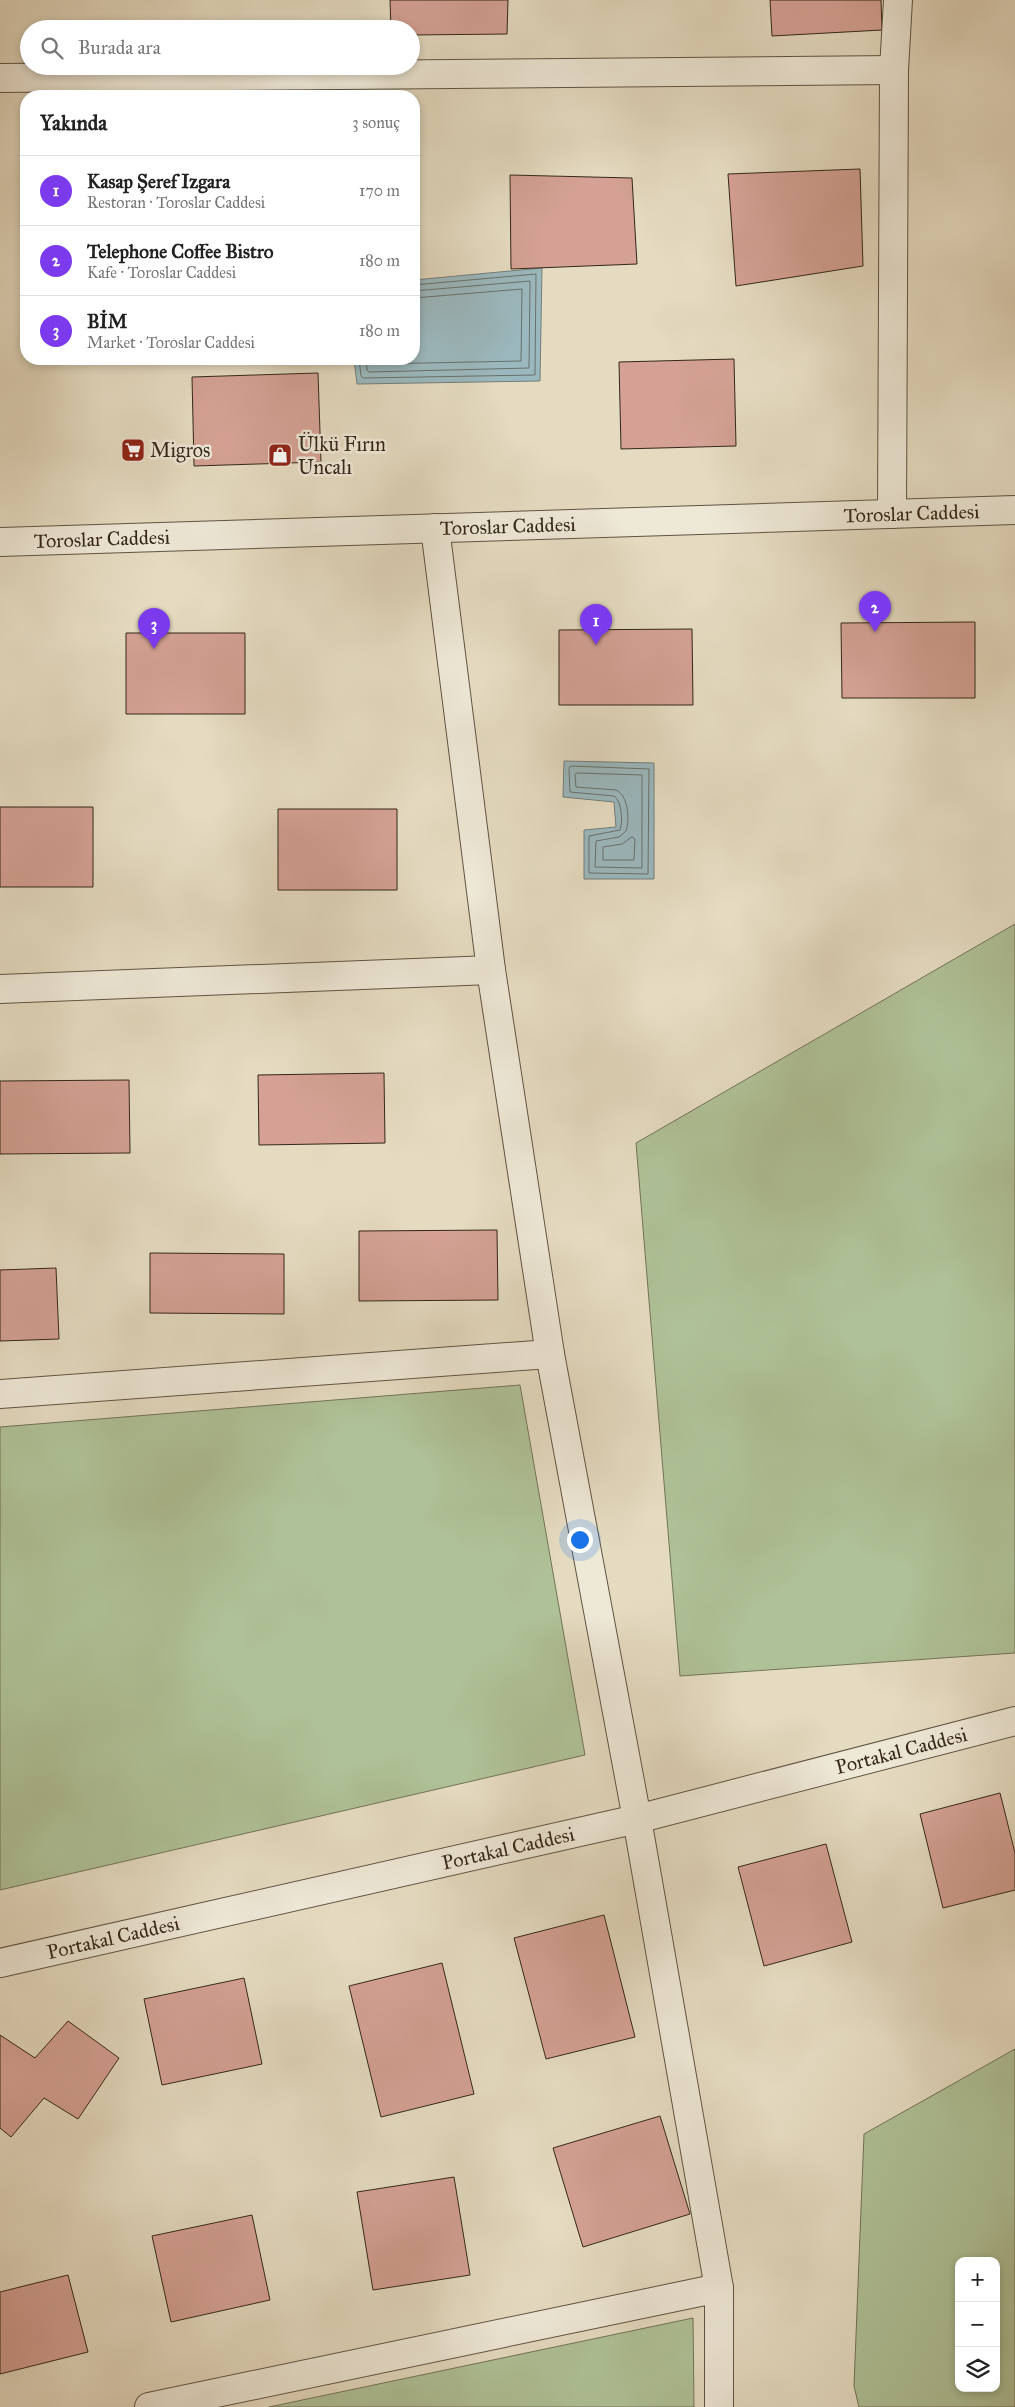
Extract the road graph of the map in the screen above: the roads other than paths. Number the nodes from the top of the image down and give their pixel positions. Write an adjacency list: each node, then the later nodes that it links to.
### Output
1 (898, 0): 2 (street)
2 (894, 70): 3 (street); 7 (street)
3 (420, 74)
4 (335, 75): 5 (street)
5 (0, 78)
6 (1015, 510): 7 (street, Toroslar Caddesi)
7 (892, 514): 8 (street, Toroslar Caddesi)
8 (435, 528): 9 (street, Toroslar Caddesi); 10 (street)
9 (0, 542)
10 (491, 970): 11 (street); 12 (street)
11 (0, 989)
12 (550, 1354): 13 (street); 15 (street)
13 (0, 1394)
14 (1015, 1721): 15 (street, Portakal Caddesi)
15 (637, 1819): 16 (street, Portakal Caddesi); 17 (street)
16 (0, 1963)
17 (719, 2288): 18 (street); 19 (street)
18 (149, 2407)
19 (719, 2407)

